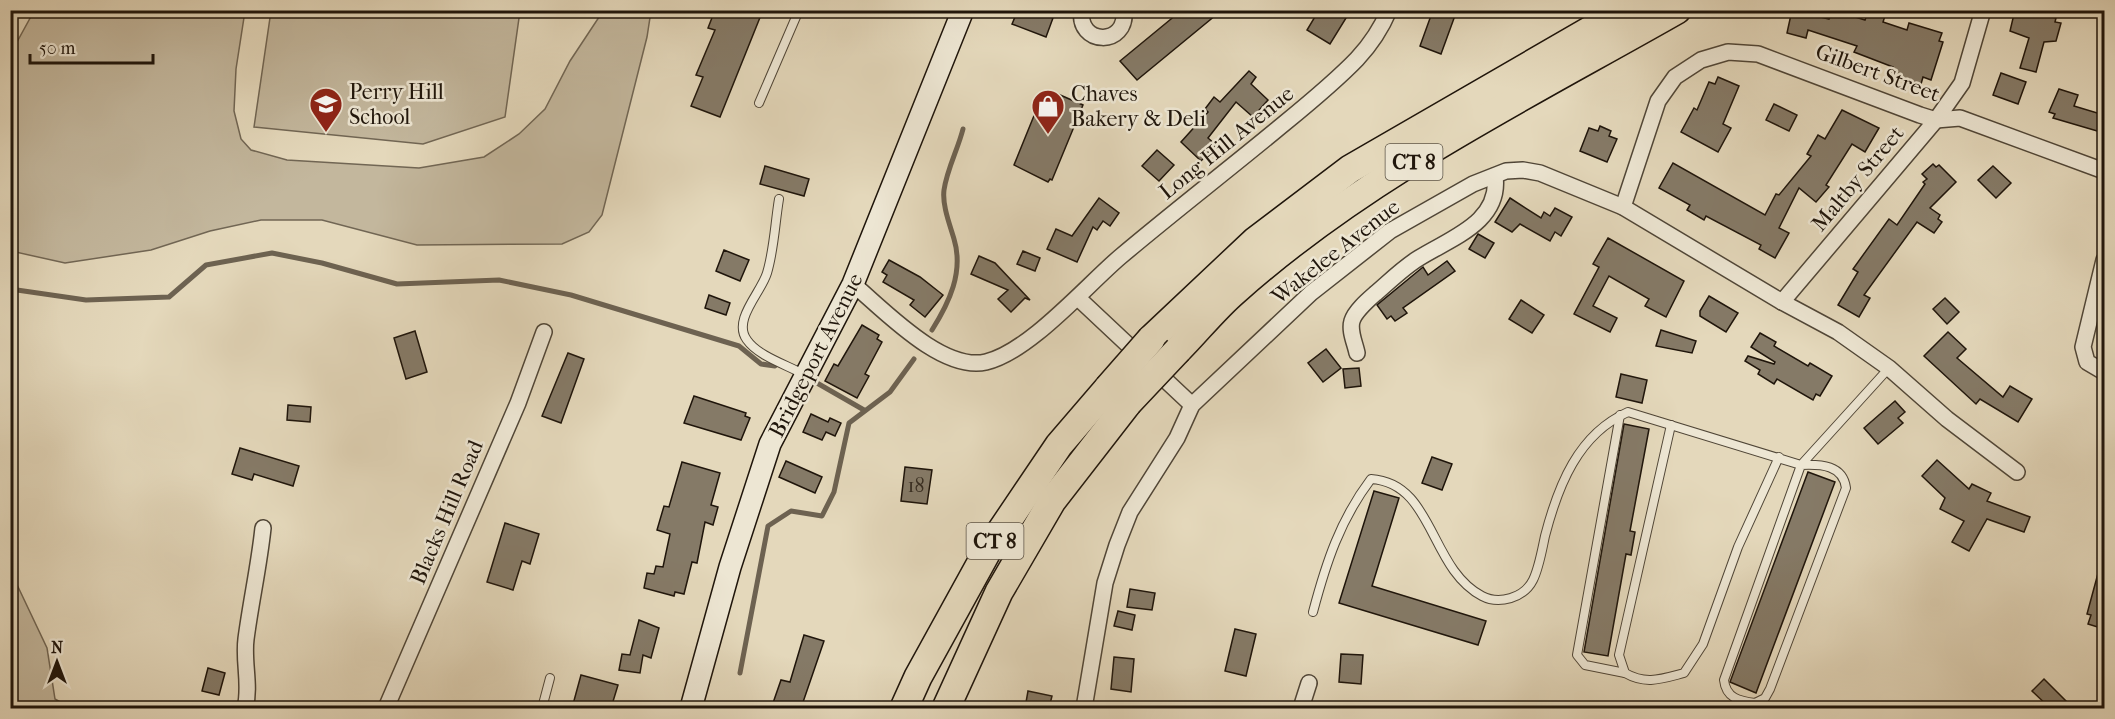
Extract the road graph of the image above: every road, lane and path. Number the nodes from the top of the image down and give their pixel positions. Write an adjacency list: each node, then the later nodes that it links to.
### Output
1 (800, 10): 9 (lane)
2 (963, 10): 16 (main road, Bridgeport Avenue)
3 (1082, 10): 4 (street)
4 (1124, 10)
5 (1389, 10): 17 (street, Long Hill Avenue)
6 (1624, 10): 24 (highway, CT 8, bridge)
7 (1677, 10): 24 (highway, CT 8, bridge)
8 (1983, 10): 10 (street, Maltby Street)
9 (759, 104)
10 (1936, 120): 11 (street, Gilbert Street); 14 (street, Gilbert Street); 18 (street, Maltby Street)
11 (2104, 171)
12 (1495, 176): 14 (street, Wakelee Avenue); 20 (street); 25 (street, Wakelee Avenue)
13 (779, 199): 23 (lane)
14 (1623, 207): 18 (street, Wakelee Avenue)
15 (2104, 260): 22 (street)
16 (854, 284): 17 (street, Long Hill Avenue); 23 (main road, Bridgeport Avenue)
17 (1078, 298): 25 (street)
18 (1782, 302): 21 (street, Wakelee Avenue)
19 (544, 332): 38 (street, Blacks Hill Road)
20 (1357, 352)
21 (1889, 368): 29 (lane); 30 (street, Wakelee Avenue)
22 (2104, 372)
23 (804, 375): 40 (main road, Bridgeport Avenue)
24 (1118, 395): 36 (highway, CT 8); 41 (highway, CT 8)
25 (1191, 405): 42 (street)
26 (1620, 415): 27 (lane); 32 (lane); 33 (lane)
27 (1671, 424): 28 (lane); 33 (lane)
28 (1779, 458): 29 (lane); 33 (lane)
29 (1802, 465): 29 (lane)
30 (2017, 472)
31 (263, 528): 37 (street)
32 (1313, 612)
33 (1624, 673)
34 (550, 678): 39 (lane)
35 (1310, 683): 43 (street)
36 (947, 707)
37 (245, 708)
38 (386, 708)
39 (542, 708)
40 (691, 708)
41 (904, 708)
42 (1084, 708)
43 (1301, 708)

